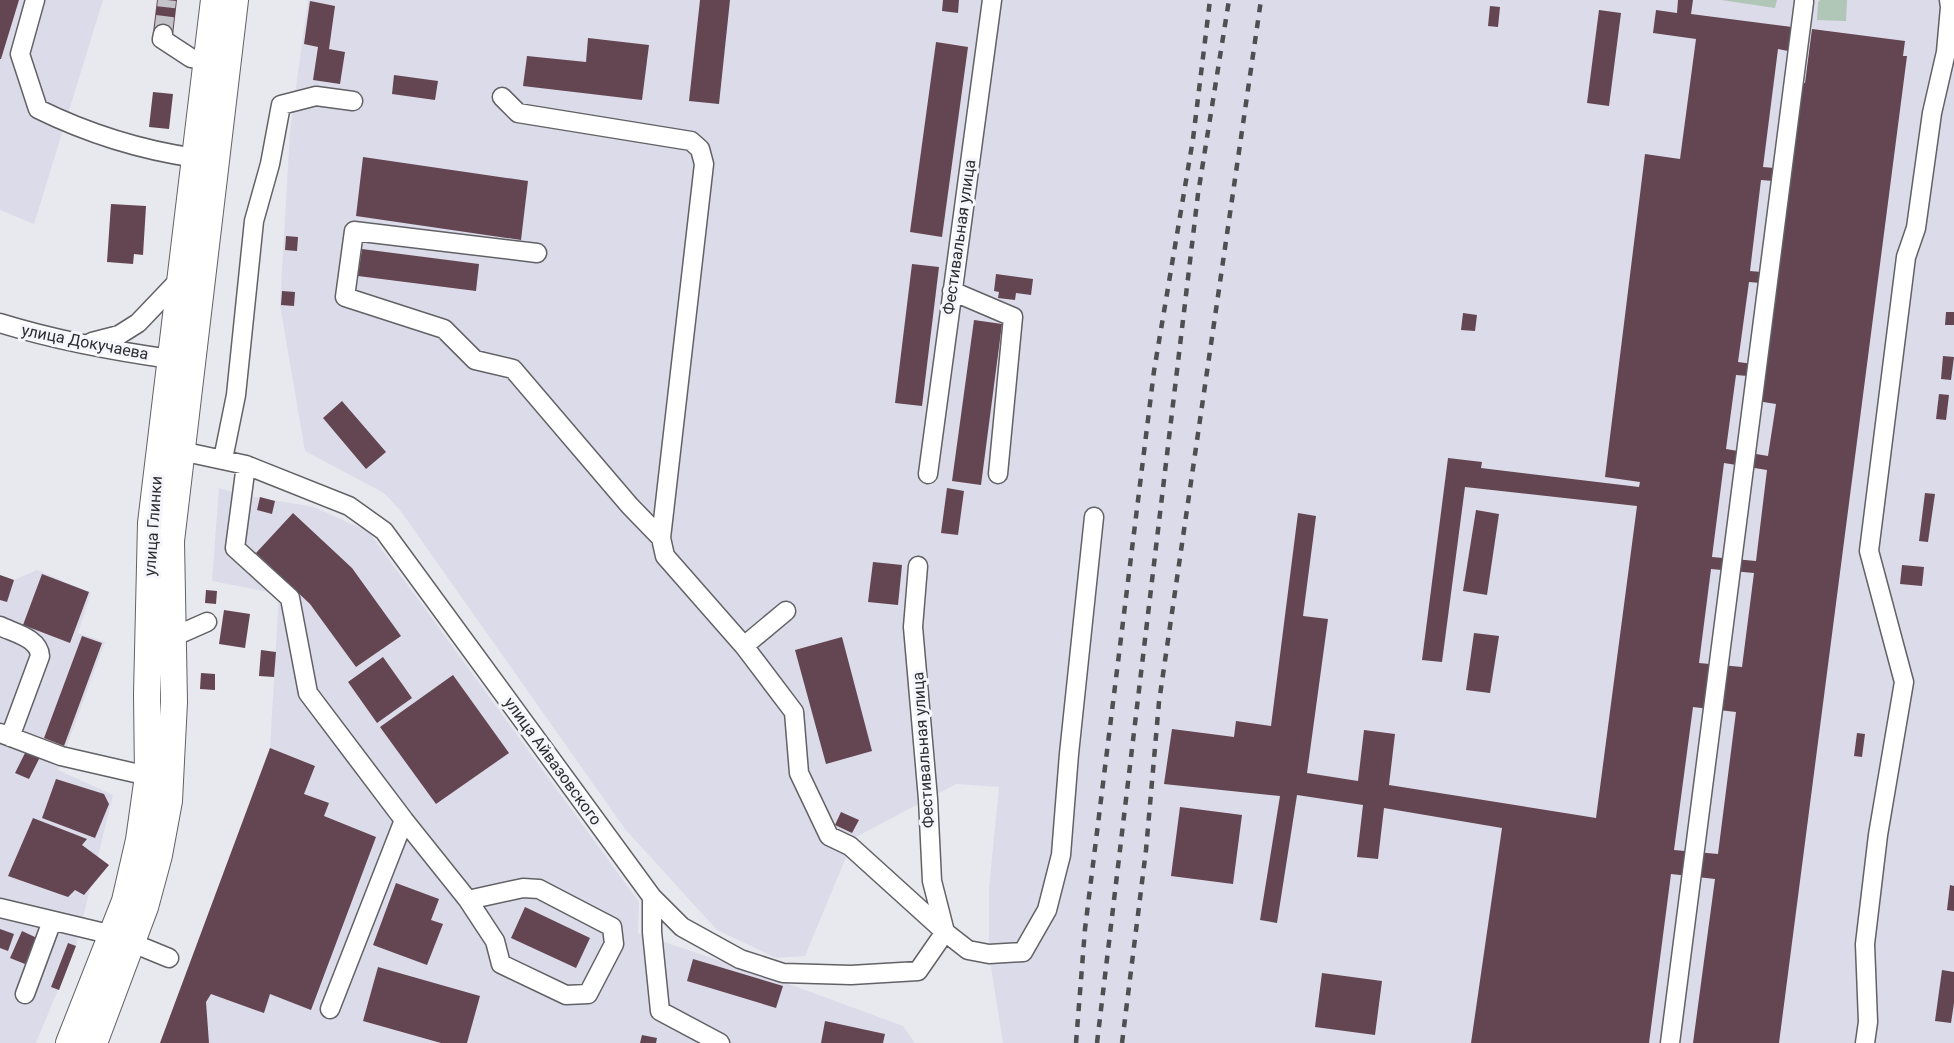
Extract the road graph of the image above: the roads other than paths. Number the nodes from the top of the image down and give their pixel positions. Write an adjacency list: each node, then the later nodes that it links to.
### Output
1 (34, 0): 11 (street)
2 (214, 0): 8 (highway, улица Глинки)
3 (235, 0): 11 (highway, улица Глинки)
4 (992, 0): 14 (street, Фестивальная улица)
5 (1949, 0): 47 (street)
6 (1804, 2): 46 (street)
7 (163, 34): 8 (street)
8 (206, 61): 11 (highway, улица Глинки)
9 (502, 97): 24 (street)
10 (353, 101): 19 (street)
11 (206, 160): 13 (highway, улица Глинки); 17 (highway, улица Глинки)
12 (537, 253): 24 (street)
13 (180, 279): 16 (street); 17 (highway, улица Глинки)
14 (952, 291): 21 (street, Фестивальная улица); 22 (street)
15 (0, 323): 16 (street, улица Докучаева)
16 (84, 344): 17 (street, улица Докучаева)
17 (182, 361): 18 (highway, улица Глинки); 32 (highway, улица Глинки)
18 (181, 451): 19 (street, улица Айвазовского); 29 (highway, улица Глинки)
19 (223, 459): 20 (street, улица Айвазовского)
20 (246, 465): 33 (street); 34 (street, улица Айвазовского)
21 (928, 474)
22 (998, 474)
23 (1094, 517): 38 (street)
24 (661, 537): 30 (street)
25 (918, 566): 38 (street, Фестивальная улица)
26 (786, 611): 30 (street)
27 (207, 622): 29 (street)
28 (0, 626): 31 (street)
29 (173, 638): 39 (highway, улица Глинки)
30 (744, 646): 38 (street)
31 (5, 735): 32 (street)
32 (148, 776): 39 (highway, улица Глинки)
33 (404, 820): 35 (street); 42 (street)
34 (652, 897): 38 (street, улица Айвазовского); 45 (street)
35 (468, 900): 35 (street)
36 (0, 908): 37 (street)
37 (52, 921): 39 (street); 41 (street)
38 (945, 932)
39 (123, 939): 40 (street); 43 (highway, улица Глинки); 44 (highway, улица Глинки)
40 (169, 958)
41 (25, 994)
42 (330, 1009)
43 (69, 1043)
44 (94, 1043)
45 (720, 1043)
46 (1670, 1043)
47 (1865, 1043)

